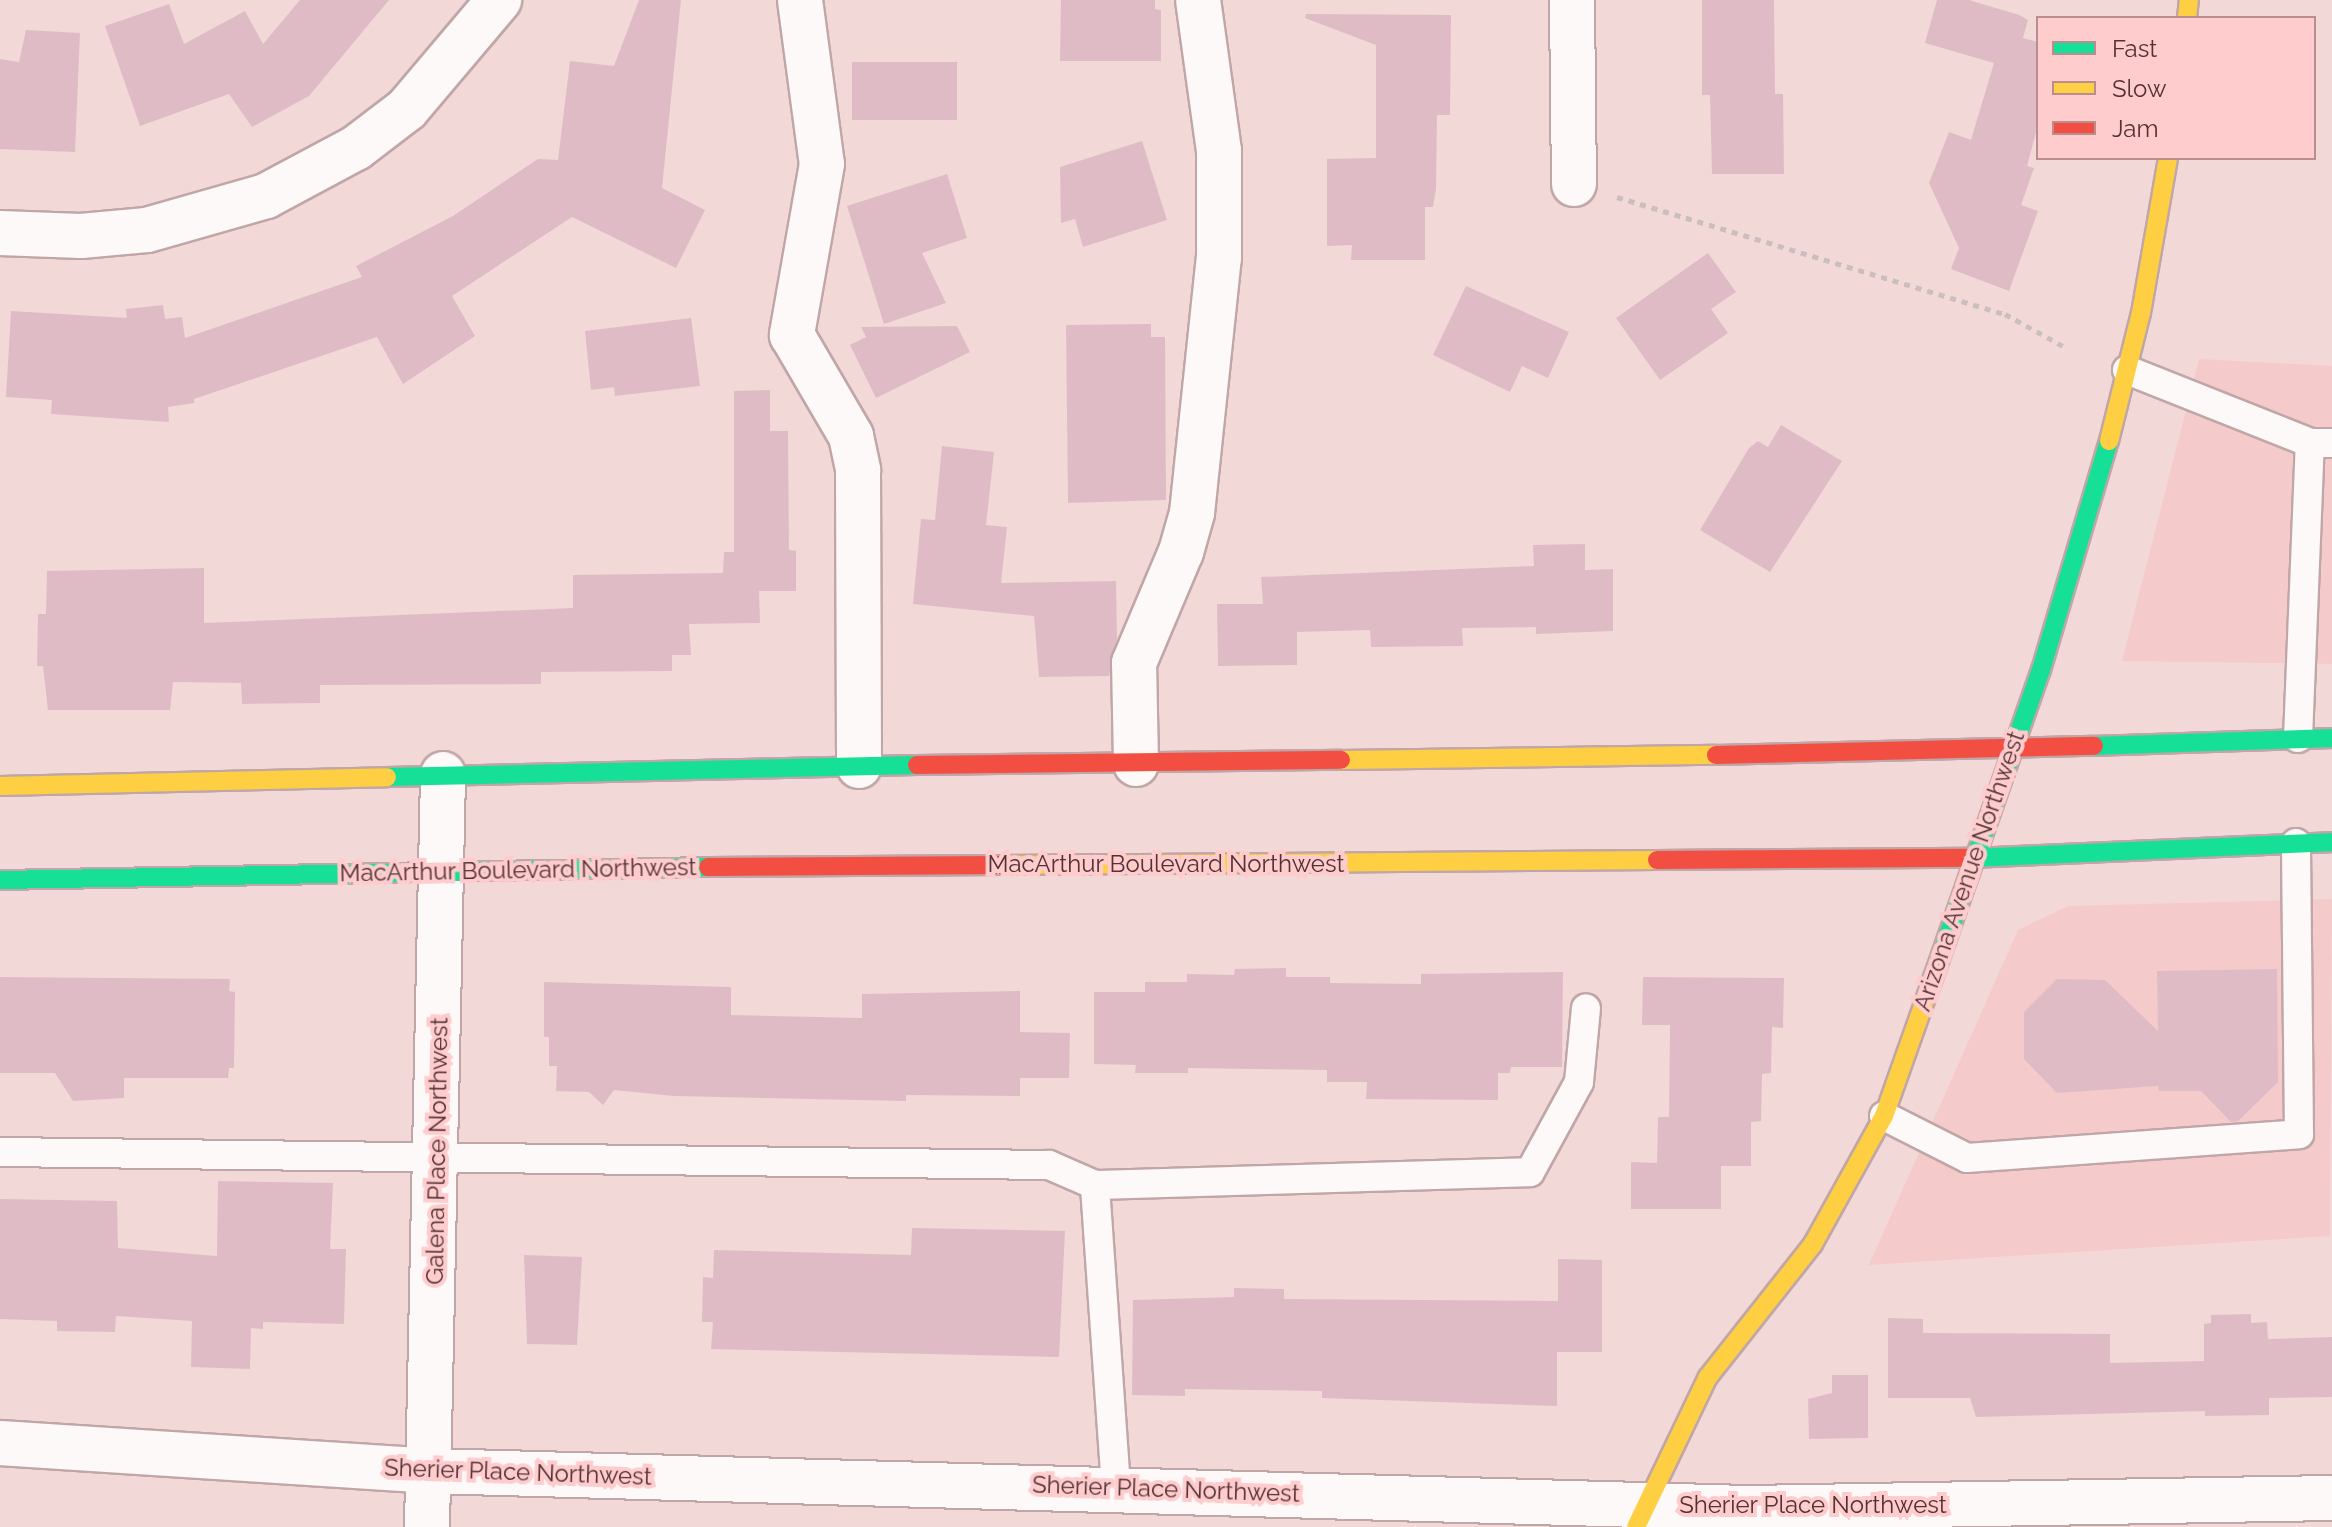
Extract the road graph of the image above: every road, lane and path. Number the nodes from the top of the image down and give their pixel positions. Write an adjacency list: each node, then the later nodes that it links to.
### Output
1 (499, 0): 7 (street)
2 (800, 0): 15 (street)
3 (1198, 0): 14 (street)
4 (1572, 0): 6 (street)
5 (2168, 160): 9 (main road, Arizona Avenue Northwest)
6 (1574, 184): 8 (path)
7 (0, 233)
8 (2063, 346)
9 (2127, 370): 10 (lane); 13 (main road, Arizona Avenue Northwest)
10 (2321, 443): 11 (lane)
11 (2298, 738): 12 (main road); 13 (main road)
12 (2332, 738)
13 (2011, 747): 14 (main road); 20 (main road, Arizona Avenue Northwest)
14 (1136, 764): 15 (main road)
15 (859, 766): 16 (main road)
16 (443, 774): 17 (main road); 21 (street, Galena Place Northwest)
17 (0, 786)
18 (2332, 842): 19 (main road, MacArthur Boulevard Northwest)
19 (2296, 843): 20 (main road, MacArthur Boulevard Northwest); 24 (lane)
20 (1975, 858): 21 (main road, MacArthur Boulevard Northwest); 24 (main road, Arizona Avenue Northwest)
21 (441, 870): 22 (main road, MacArthur Boulevard Northwest); 26 (street, Galena Place Northwest)
22 (0, 880)
23 (1586, 1008): 27 (lane)
24 (1884, 1116): 32 (main road, Arizona Avenue Northwest)
25 (0, 1152): 26 (lane)
26 (438, 1157): 27 (lane); 29 (street, Galena Place Northwest)
27 (1095, 1185): 30 (lane)
28 (0, 1443): 29 (street, Sherier Place Northwest)
29 (430, 1471): 30 (street, Sherier Place Northwest); 33 (street, Galena Place Northwest)
30 (1116, 1487): 32 (street, Sherier Place Northwest)
31 (2332, 1498): 32 (street, Sherier Place Northwest)
32 (1640, 1516)
33 (427, 1527)

